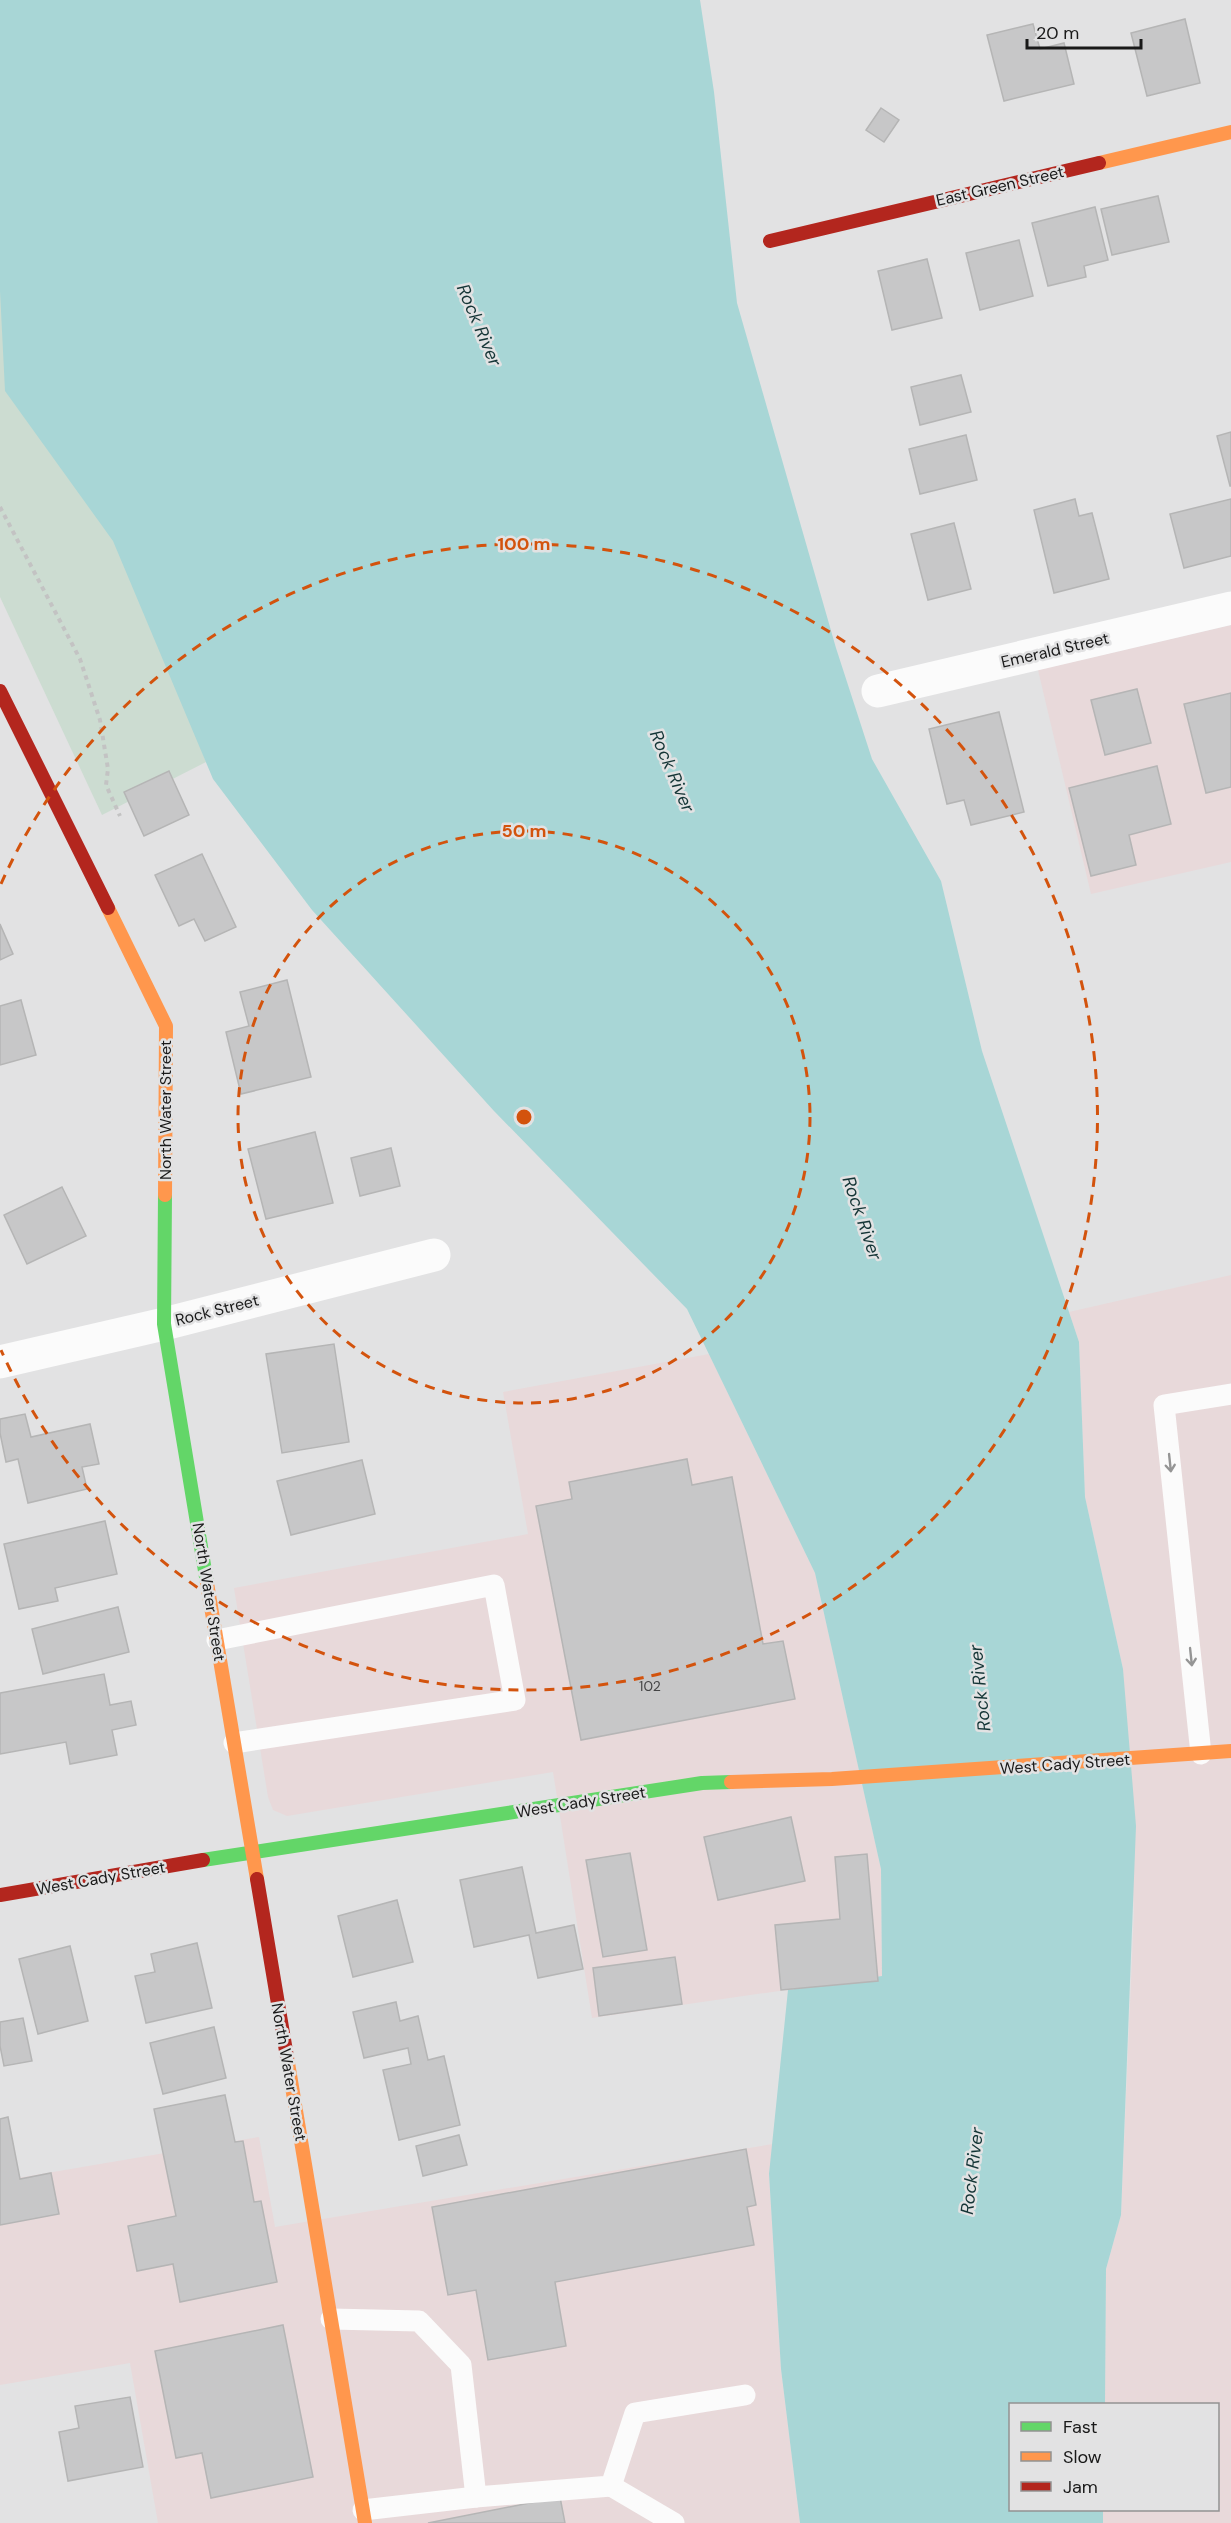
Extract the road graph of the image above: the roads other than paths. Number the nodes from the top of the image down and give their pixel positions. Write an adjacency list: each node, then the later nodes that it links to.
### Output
1 (1231, 132): 2 (street, East Green Street)
2 (770, 242)
3 (1231, 608): 5 (street, Emerald Street)
4 (0, 691): 7 (street, North Water Street)
5 (878, 691)
6 (434, 1256): 7 (street, Rock Street)
7 (164, 1324): 8 (street, Rock Street); 10 (street, North Water Street)
8 (0, 1362)
9 (1231, 1394): 13 (lane, one-way to 13)
10 (217, 1640): 11 (street, North Water Street); 11 (lane)
11 (234, 1743): 14 (street, North Water Street)
12 (1231, 1751): 13 (street, West Cady Street)
13 (1202, 1754): 14 (street, West Cady Street)
14 (252, 1852): 15 (street, West Cady Street); 16 (street, North Water Street)
15 (0, 1895)
16 (331, 2319): 19 (lane); 20 (street, North Water Street)
17 (745, 2395): 18 (lane)
18 (611, 2486): 19 (lane); 21 (lane)
19 (476, 2497): 20 (lane)
20 (364, 2517)
21 (674, 2523)

